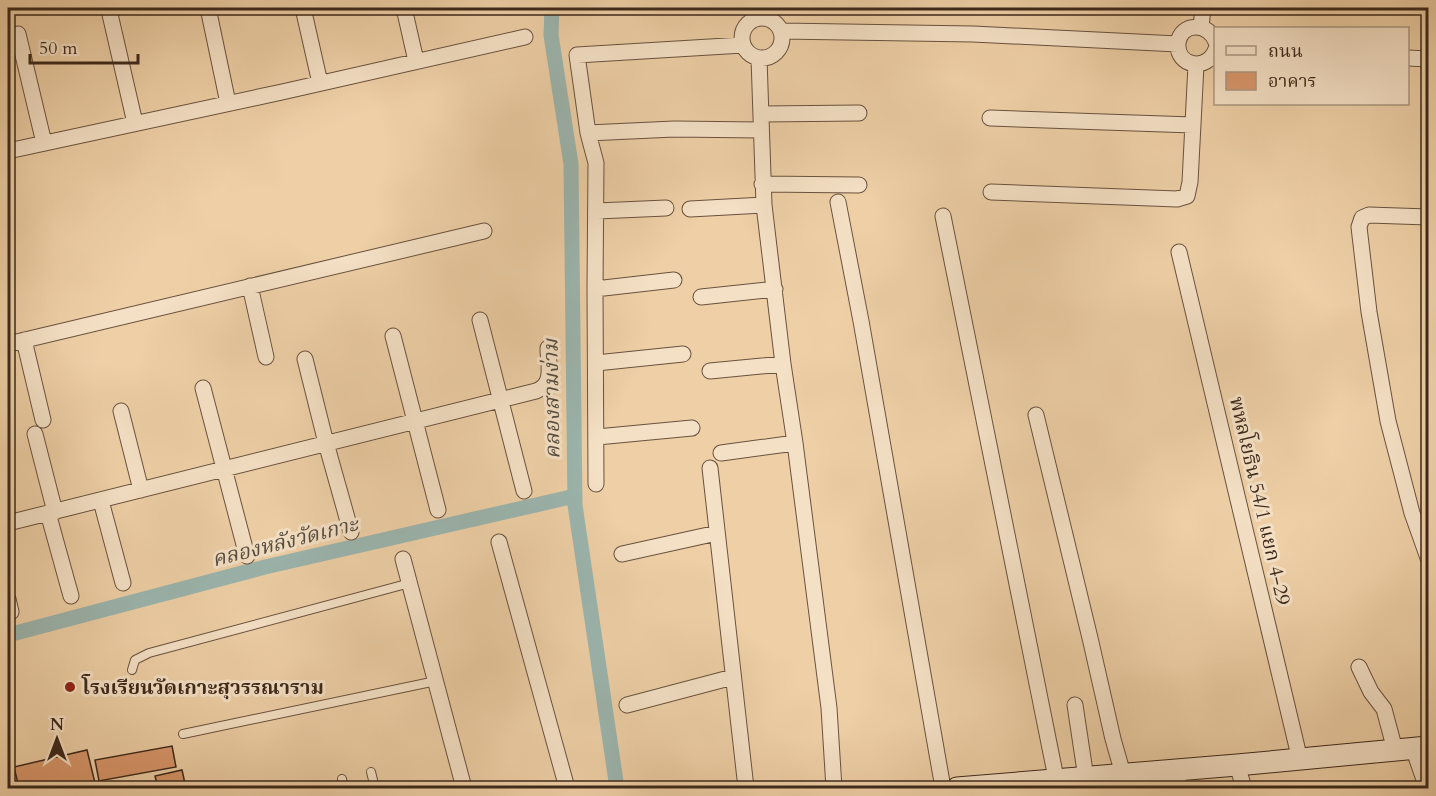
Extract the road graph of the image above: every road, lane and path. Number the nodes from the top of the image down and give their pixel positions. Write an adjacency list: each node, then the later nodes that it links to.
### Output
1 (208, 8): 21 (street)
2 (303, 8): 20 (street)
3 (405, 8): 18 (street)
4 (1203, 8): 7 (street)
5 (109, 10): 25 (street)
6 (760, 13): 8 (street); 13 (street)
7 (1202, 27): 11 (street); 12 (street)
8 (781, 31): 12 (street); 15 (street)
9 (18, 34): 28 (street)
10 (525, 37): 18 (street)
11 (1214, 39)
12 (1178, 44): 19 (street)
13 (743, 45): 15 (street); 27 (street)
14 (1214, 52): 19 (street)
15 (759, 58): 24 (street)
16 (1409, 58): 17 (street)
17 (1428, 59)
18 (416, 62): 20 (street)
19 (1196, 64): 26 (street)
20 (320, 83): 21 (street)
21 (228, 103): 25 (street)
22 (859, 113): 24 (street)
23 (990, 118): 26 (street)
24 (761, 122): 27 (street); 30 (street)
25 (135, 123): 28 (street)
26 (1193, 125): 32 (street)
27 (588, 133): 37 (street)
28 (44, 143): 29 (street)
29 (8, 151)
30 (762, 184): 31 (street); 34 (street)
31 (859, 185)
32 (991, 192)
33 (838, 202): 114 (street)
34 (764, 205): 36 (street); 45 (street)
35 (666, 208): 37 (street)
36 (690, 209)
37 (597, 211): 44 (street)
38 (943, 216): 104 (street)
39 (1428, 217): 84 (street)
40 (484, 231): 43 (street)
41 (1179, 252): 97 (street, พหลโยธิน 54/1 แยก 4-29)
42 (674, 280): 44 (street)
43 (250, 286): 49 (street); 53 (street)
44 (595, 289): 55 (street)
45 (775, 289): 46 (street); 56 (street)
46 (701, 297)
47 (480, 320): 59 (street)
48 (393, 336): 63 (street)
49 (24, 340): 50 (street); 62 (street)
50 (8, 344)
51 (548, 348): 59 (street)
52 (683, 354): 55 (street)
53 (266, 357)
54 (305, 359): 67 (street)
55 (596, 363): 66 (street)
56 (783, 364): 57 (street); 68 (street)
57 (710, 371)
58 (203, 387): 71 (street)
59 (501, 399): 63 (street); 74 (street)
60 (121, 411): 73 (street)
61 (1036, 415): 103 (street)
62 (43, 420)
63 (414, 420): 67 (street); 76 (street)
64 (692, 428): 66 (street)
65 (35, 434): 77 (street)
66 (597, 437): 72 (street)
67 (327, 443): 71 (street); 79 (street)
68 (795, 443): 69 (street); 113 (street)
69 (722, 453)
70 (711, 468): 80 (street)
71 (225, 469): 73 (street); 83 (street)
72 (596, 484)
73 (141, 490): 75 (street)
74 (524, 491)
75 (101, 501): 77 (street); 86 (street)
76 (438, 510)
77 (51, 513): 78 (street); 88 (street)
78 (8, 524)
79 (351, 532)
80 (717, 533): 82 (street); 91 (street)
81 (499, 542): 111 (street)
82 (622, 554)
83 (247, 556)
84 (1428, 558)
85 (403, 559): 87 (street)
86 (123, 583)
87 (410, 583): 90 (lane); 92 (street)
88 (71, 596)
89 (1359, 667): 96 (street)
90 (132, 670)
91 (733, 677): 93 (street); 112 (street)
92 (436, 681): 95 (lane); 110 (street)
93 (627, 705)
94 (1075, 705): 100 (street)
95 (183, 734)
96 (1412, 748): 97 (street); 117 (street)
97 (1300, 760): 98 (street)
98 (1237, 765): 102 (street); 116 (street)
99 (370, 772): 109 (lane)
100 (1086, 778): 103 (street); 104 (street)
101 (342, 779): 108 (lane)
102 (1178, 779): 103 (street)
103 (1125, 782)
104 (1057, 785): 105 (street)
105 (999, 787): 115 (street)
106 (134, 789): 107 (lane)
107 (144, 789)
108 (344, 789)
109 (375, 789)
110 (465, 789)
111 (567, 789)
112 (746, 789)
113 (834, 789)
114 (943, 789)
115 (957, 789)
116 (1244, 789)
117 (1426, 789)

